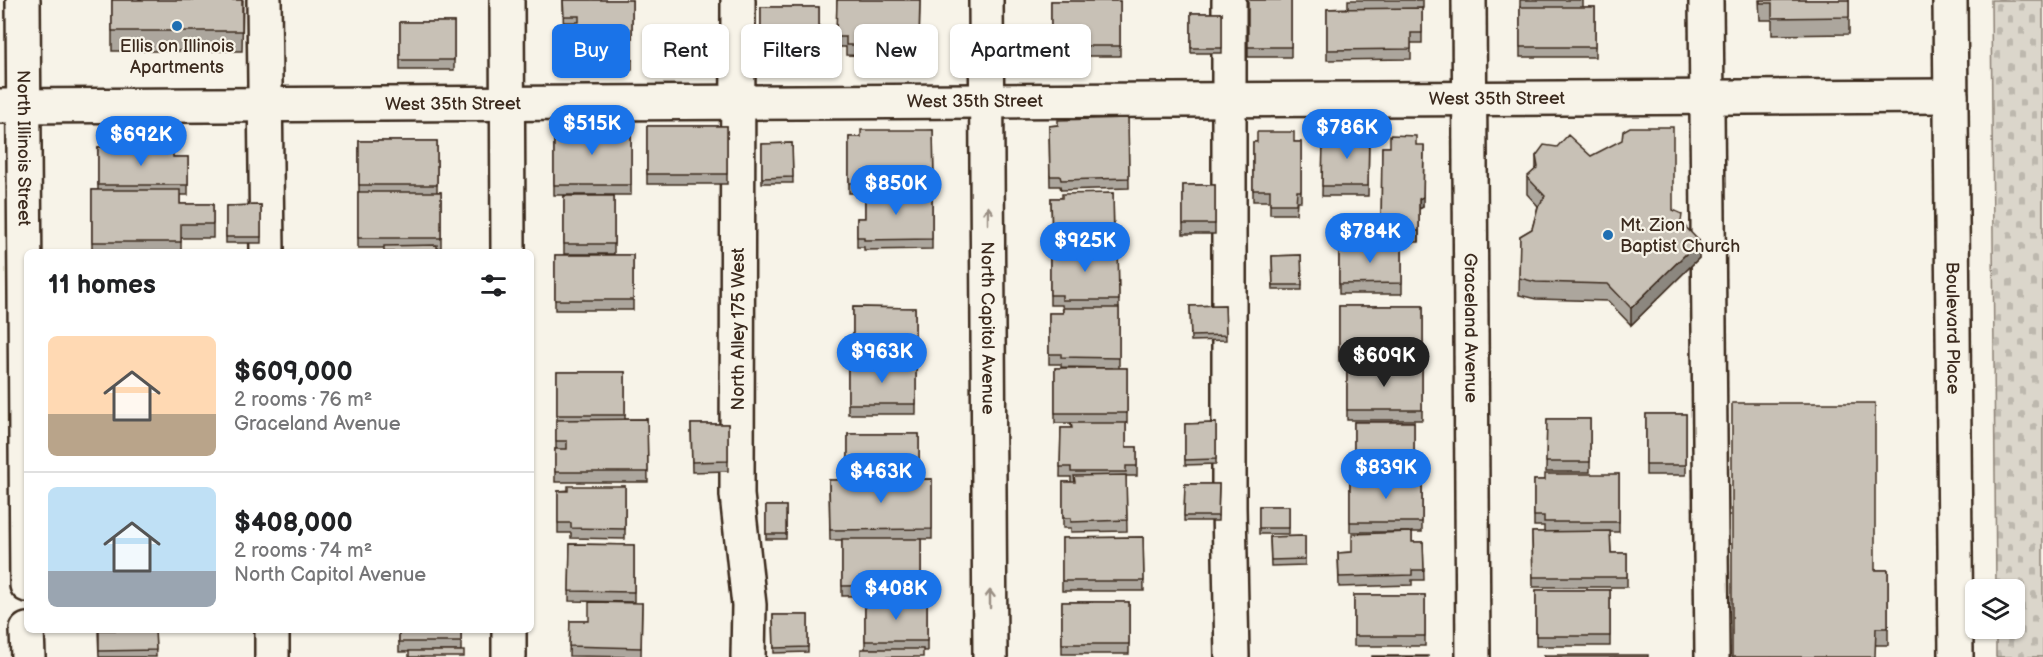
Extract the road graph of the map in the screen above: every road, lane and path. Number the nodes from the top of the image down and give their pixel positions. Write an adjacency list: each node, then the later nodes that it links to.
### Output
1 (23, 0): 18 (street, North Illinois Street)
2 (264, 0): 17 (street)
3 (507, 0): 16 (street)
4 (738, 0): 15 (street, North Alley 175 West)
5 (986, 0): 14 (street, North Capitol Avenue)
6 (1229, 0): 13 (street)
7 (1469, 0): 12 (street, Graceland Avenue)
8 (1706, 0): 11 (street)
9 (1950, 0): 10 (street, Boulevard Place)
10 (1951, 96): 11 (street, West 35th Street); 33 (street, Boulevard Place)
11 (1707, 98): 12 (street, West 35th Street); 32 (street)
12 (1470, 99): 13 (street, West 35th Street); 31 (street, Graceland Avenue)
13 (1229, 100): 14 (street, West 35th Street); 30 (street)
14 (987, 101): 15 (street, West 35th Street); 29 (street, North Capitol Avenue, one-way to 14)
15 (738, 102): 16 (street, West 35th Street); 28 (street, North Alley 175 West)
16 (508, 103): 17 (street, West 35th Street); 20 (street)
17 (264, 105): 18 (street, West 35th Street); 19 (street)
18 (12, 106): 21 (street, North Illinois Street)
19 (267, 249)
20 (508, 249)
21 (24, 489)
22 (27, 633): 25 (street)
23 (272, 633): 26 (street)
24 (509, 633): 27 (street)
25 (27, 657)
26 (272, 657)
27 (509, 657)
28 (748, 657)
29 (990, 657)
30 (1232, 657)
31 (1473, 657)
32 (1712, 657)
33 (1956, 657)

